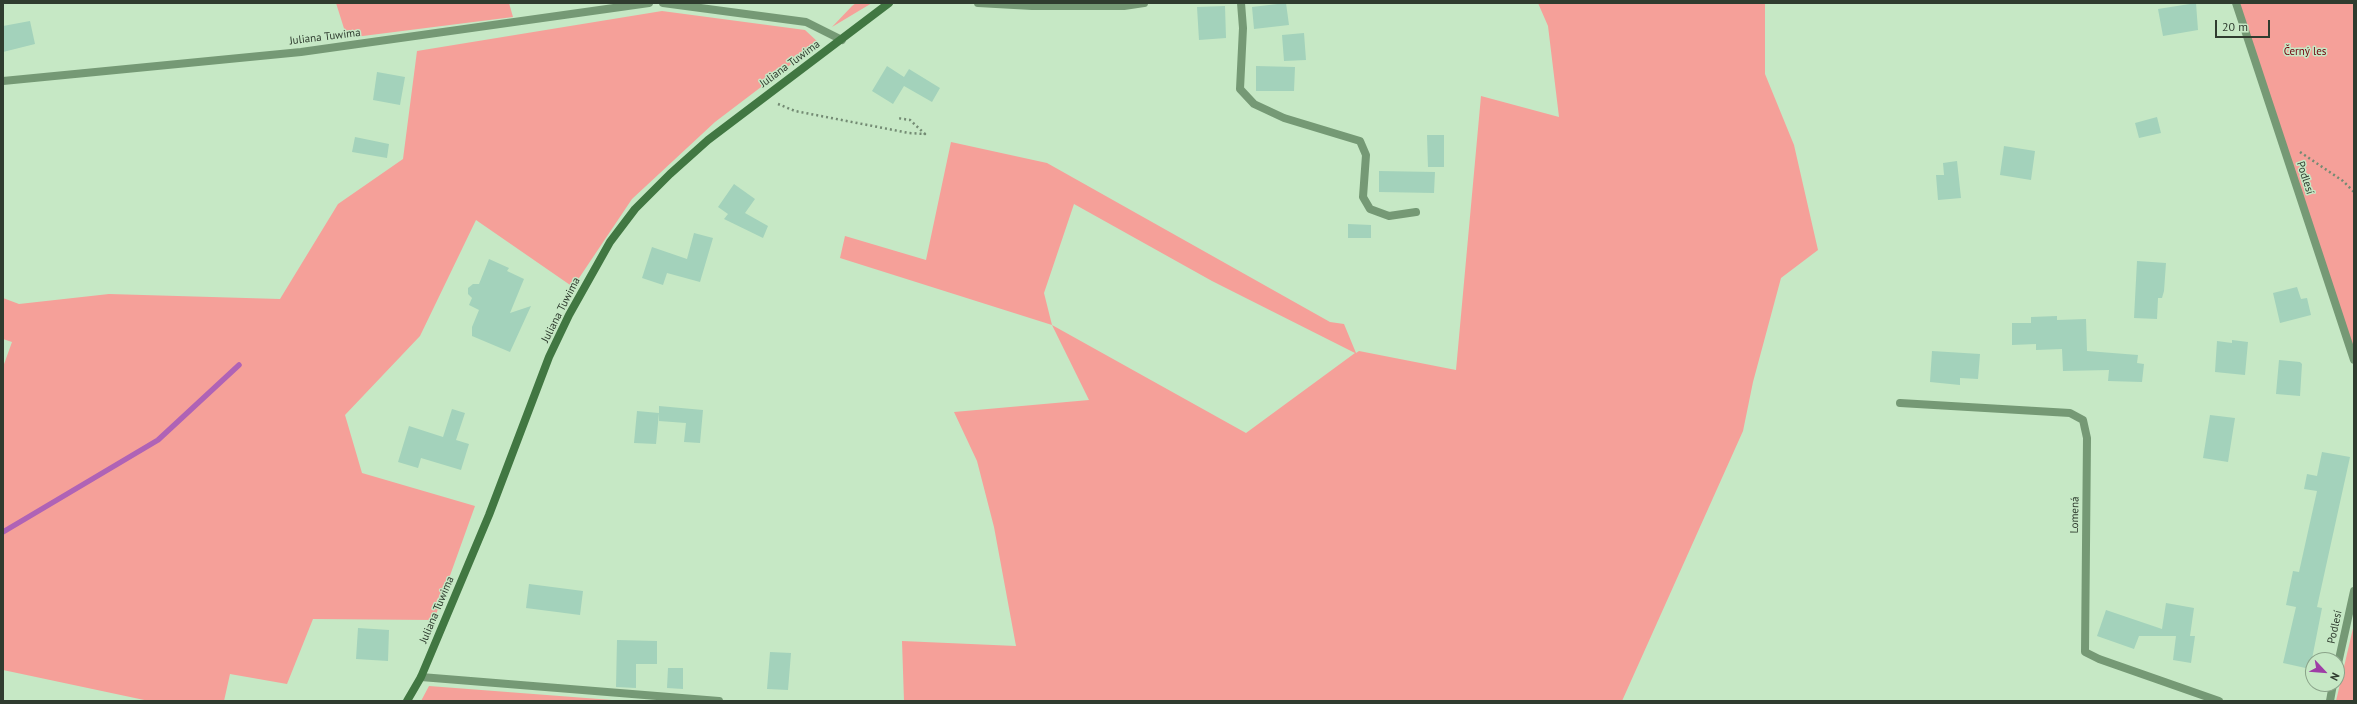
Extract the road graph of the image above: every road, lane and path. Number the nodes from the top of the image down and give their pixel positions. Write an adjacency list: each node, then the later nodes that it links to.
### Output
1 (649, 3): 9 (street, Juliana Tuwima)
2 (663, 3): 8 (street, Juliana Tuwima)
3 (888, 3): 8 (street, Juliana Tuwima)
4 (978, 3): 5 (street)
5 (1144, 3)
6 (1241, 3): 14 (street)
7 (2236, 3): 12 (street, Podlesí)
8 (842, 40): 10 (street, Juliana Tuwima)
9 (3, 81)
10 (762, 98): 11 (path); 19 (street, Juliana Tuwima)
11 (898, 118)
12 (2281, 139): 13 (path); 15 (street, Podlesí)
13 (2354, 192)
14 (1416, 212)
15 (2354, 360)
16 (1900, 402): 22 (street, Lomená)
17 (2354, 591): 18 (street, Podlesí)
18 (2341, 652)
19 (421, 677): 20 (street, Juliana Tuwima); 21 (street)
20 (407, 701)
21 (719, 701)
22 (2219, 701)

